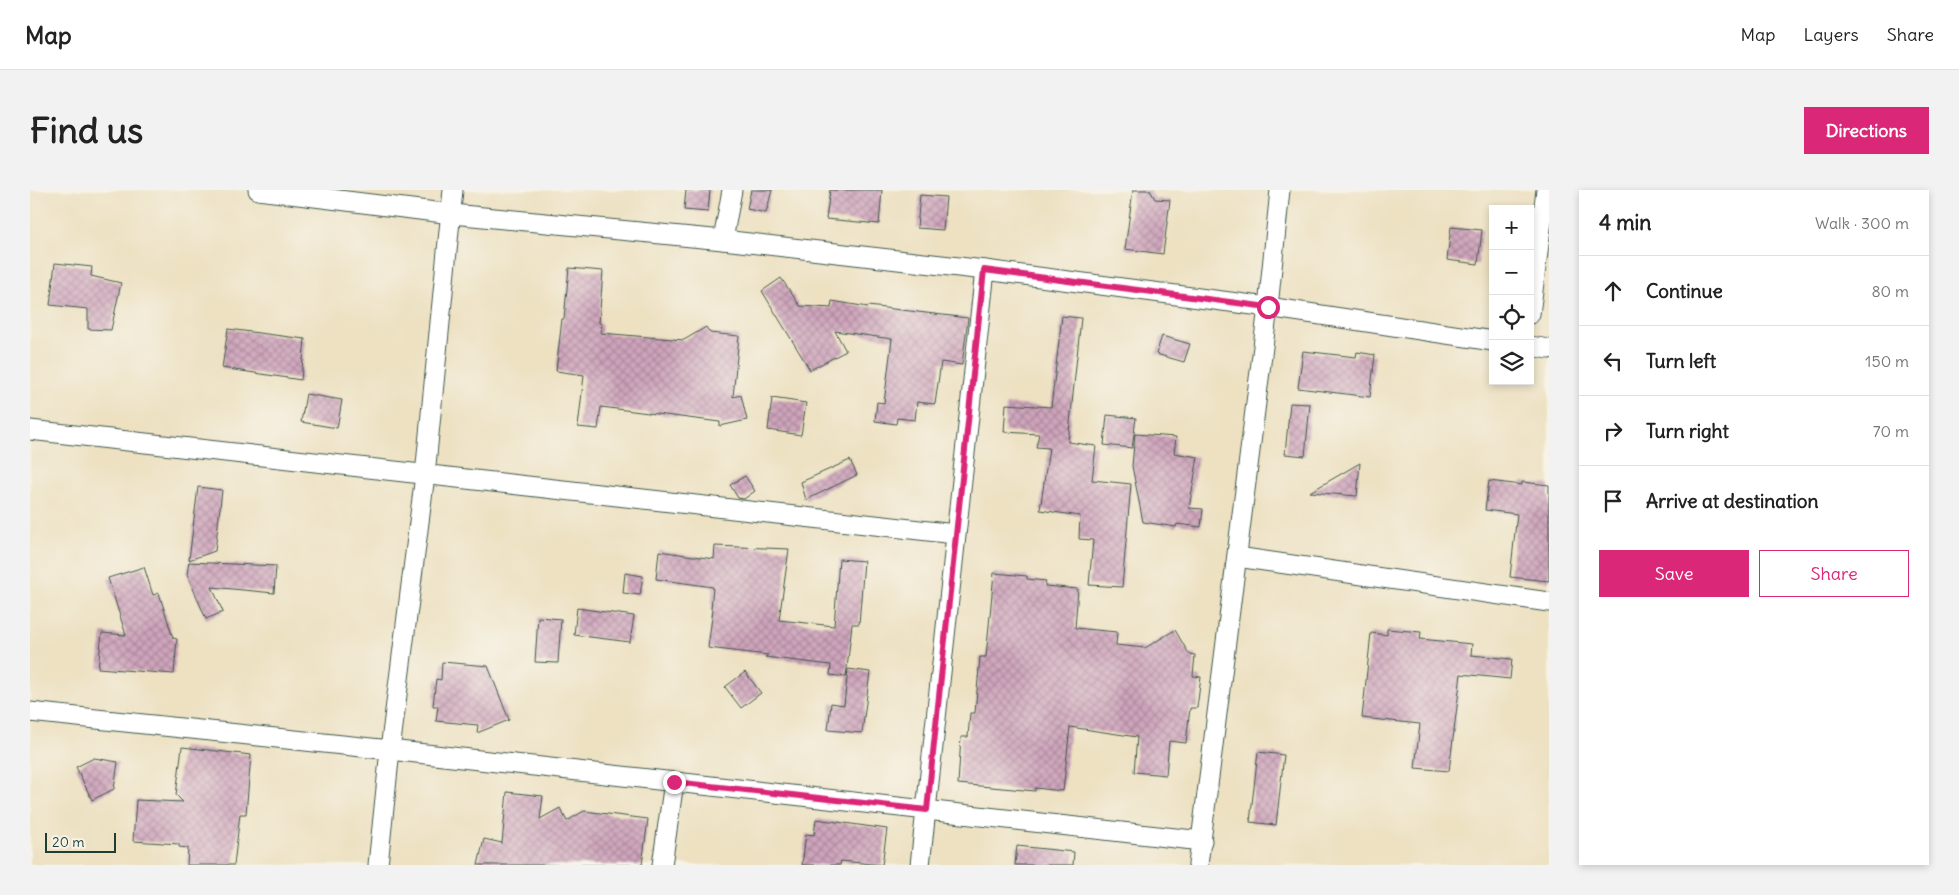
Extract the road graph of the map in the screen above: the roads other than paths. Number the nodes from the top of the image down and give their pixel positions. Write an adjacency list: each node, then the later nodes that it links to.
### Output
1 (258, 190): 6 (street)
2 (453, 190): 6 (street)
3 (732, 190): 7 (street)
4 (1280, 190): 10 (street)
5 (1546, 190): 9 (street)
6 (452, 214): 7 (street); 15 (street)
7 (723, 240): 8 (street)
8 (984, 270): 10 (street); 16 (street)
9 (1532, 295)
10 (1268, 307): 11 (street); 17 (street)
11 (1489, 340)
12 (1534, 347): 13 (street)
13 (1549, 349)
14 (30, 430): 15 (street)
15 (425, 475): 16 (street); 20 (street)
16 (955, 534): 22 (street)
17 (1237, 557): 18 (street); 23 (street)
18 (1549, 602)
19 (30, 712): 20 (street)
20 (390, 750): 21 (street); 24 (street)
21 (674, 782): 22 (street); 25 (street)
22 (927, 810): 23 (street); 26 (street)
23 (1202, 841): 27 (street)
24 (378, 865)
25 (662, 865)
26 (920, 865)
27 (1198, 865)

